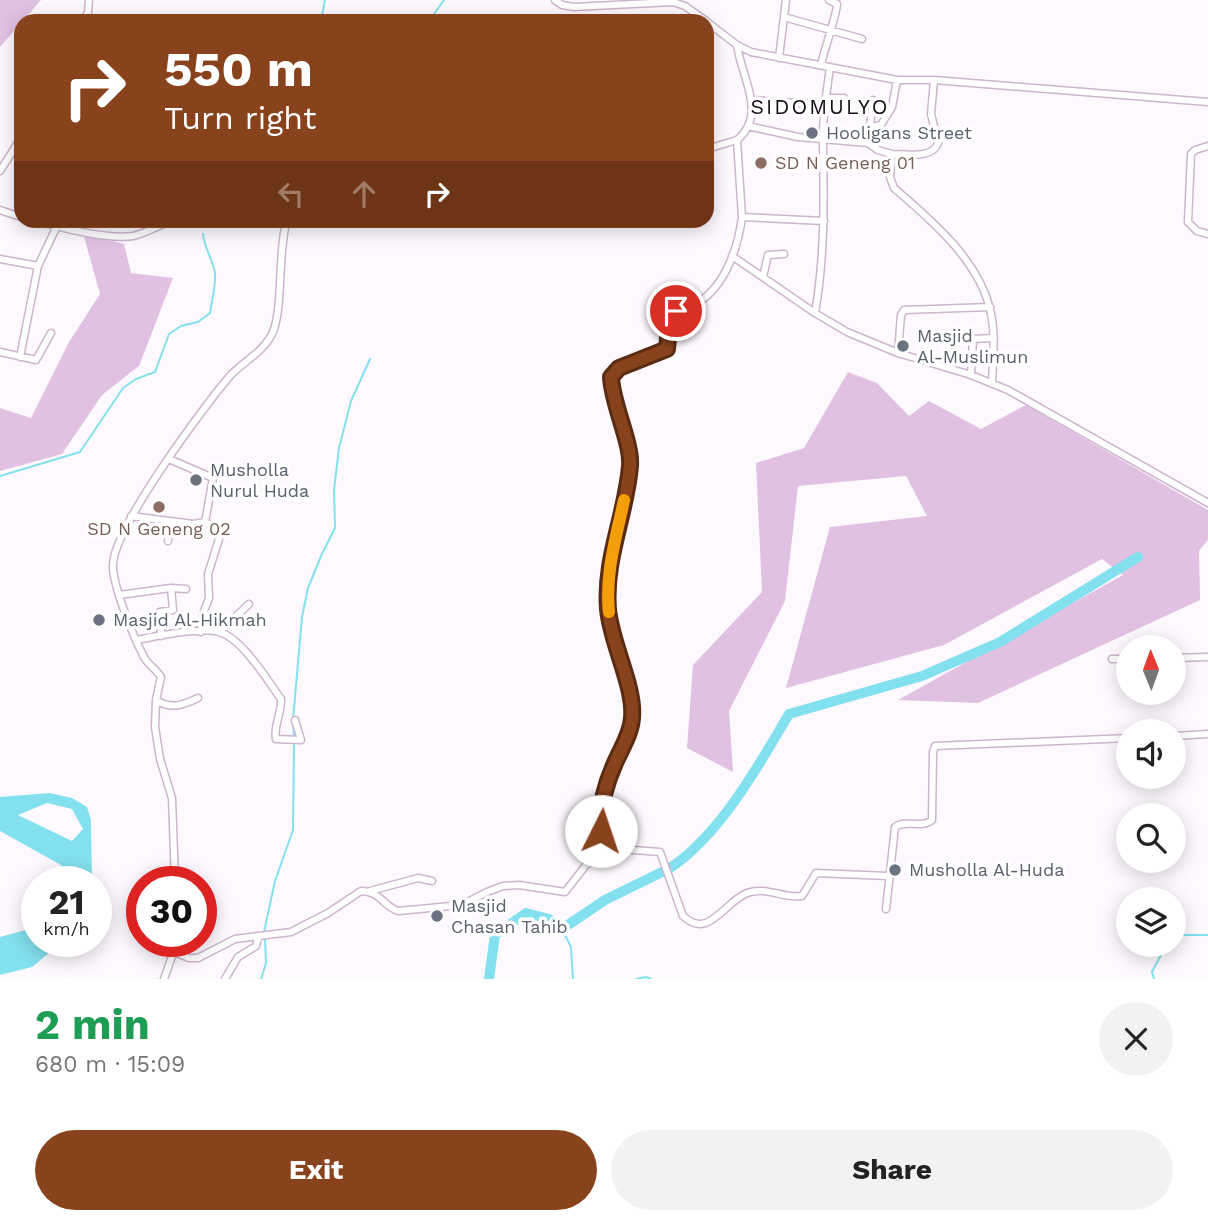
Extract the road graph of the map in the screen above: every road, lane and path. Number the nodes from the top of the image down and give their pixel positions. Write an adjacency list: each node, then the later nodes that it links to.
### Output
1 (555, 0): 4 (street)
2 (786, 0): 5 (street)
3 (829, 0): 7 (street)
4 (697, 14)
5 (784, 17): 7 (street); 10 (street)
6 (714, 27): 9 (street)
7 (830, 29): 8 (street); 11 (street)
8 (862, 39)
9 (737, 45): 10 (street); 16 (street)
10 (779, 58): 11 (street)
11 (821, 65): 12 (street)
12 (830, 67): 13 (street); 18 (street)
13 (897, 80): 14 (street); 21 (street)
14 (934, 80): 19 (street); 28 (street)
15 (844, 98): 18 (street)
16 (752, 100): 18 (street); 20 (street)
17 (873, 100): 21 (street)
18 (826, 101): 23 (street)
19 (1208, 102)
20 (748, 126): 22 (street); 23 (street)
21 (871, 127): 24 (street)
22 (737, 140): 26 (street); 30 (street)
23 (822, 140): 24 (street); 31 (street)
24 (868, 143): 28 (street)
25 (1208, 146): 35 (street)
26 (714, 147)
27 (14, 149): 29 (street)
28 (892, 154): 41 (street)
29 (0, 171)
30 (742, 217): 31 (street); 37 (street)
31 (824, 221): 42 (street)
32 (56, 228): 33 (street); 39 (street)
33 (155, 228)
34 (285, 228): 52 (street)
35 (1208, 234)
36 (783, 254): 40 (street)
37 (732, 256): 40 (street); 76 (street)
38 (0, 259): 39 (street)
39 (38, 266): 49 (street)
40 (763, 277): 42 (street)
41 (990, 307): 45 (street); 48 (street)
42 (815, 313): 48 (street)
43 (51, 332): 49 (street)
44 (932, 338): 46 (street)
45 (994, 338): 46 (street); 51 (street)
46 (973, 339): 50 (street)
47 (0, 352): 49 (street)
48 (898, 353): 50 (street)
49 (20, 357)
50 (971, 376): 51 (street)
51 (992, 384): 53 (street)
52 (169, 459): 54 (street); 56 (street)
53 (1208, 503)
54 (131, 516): 55 (street); 60 (street)
55 (169, 522): 56 (street); 57 (street)
56 (205, 522): 62 (street)
57 (168, 541)
58 (171, 588): 59 (street); 60 (street); 64 (street)
59 (186, 589)
60 (119, 595): 65 (street)
61 (248, 604): 63 (street)
62 (201, 632): 63 (street); 64 (street)
63 (219, 632): 72 (street)
64 (161, 636): 65 (street)
65 (137, 639): 71 (street)
66 (1208, 657): 67 (street)
67 (1186, 658)
68 (1112, 659): 69 (street)
69 (1116, 659)
70 (198, 698): 71 (street)
71 (156, 700): 77 (street)
72 (295, 720)
73 (1208, 734): 74 (street)
74 (1186, 735)
75 (1116, 739): 78 (street)
76 (606, 852): 78 (street); 80 (street)
77 (175, 866)
78 (888, 876): 81 (street)
79 (432, 881): 80 (street)
80 (370, 891): 82 (street)
81 (886, 909)
82 (260, 936): 83 (street); 86 (street)
83 (217, 948)
84 (171, 957): 85 (street)
85 (164, 979)
86 (225, 979)

